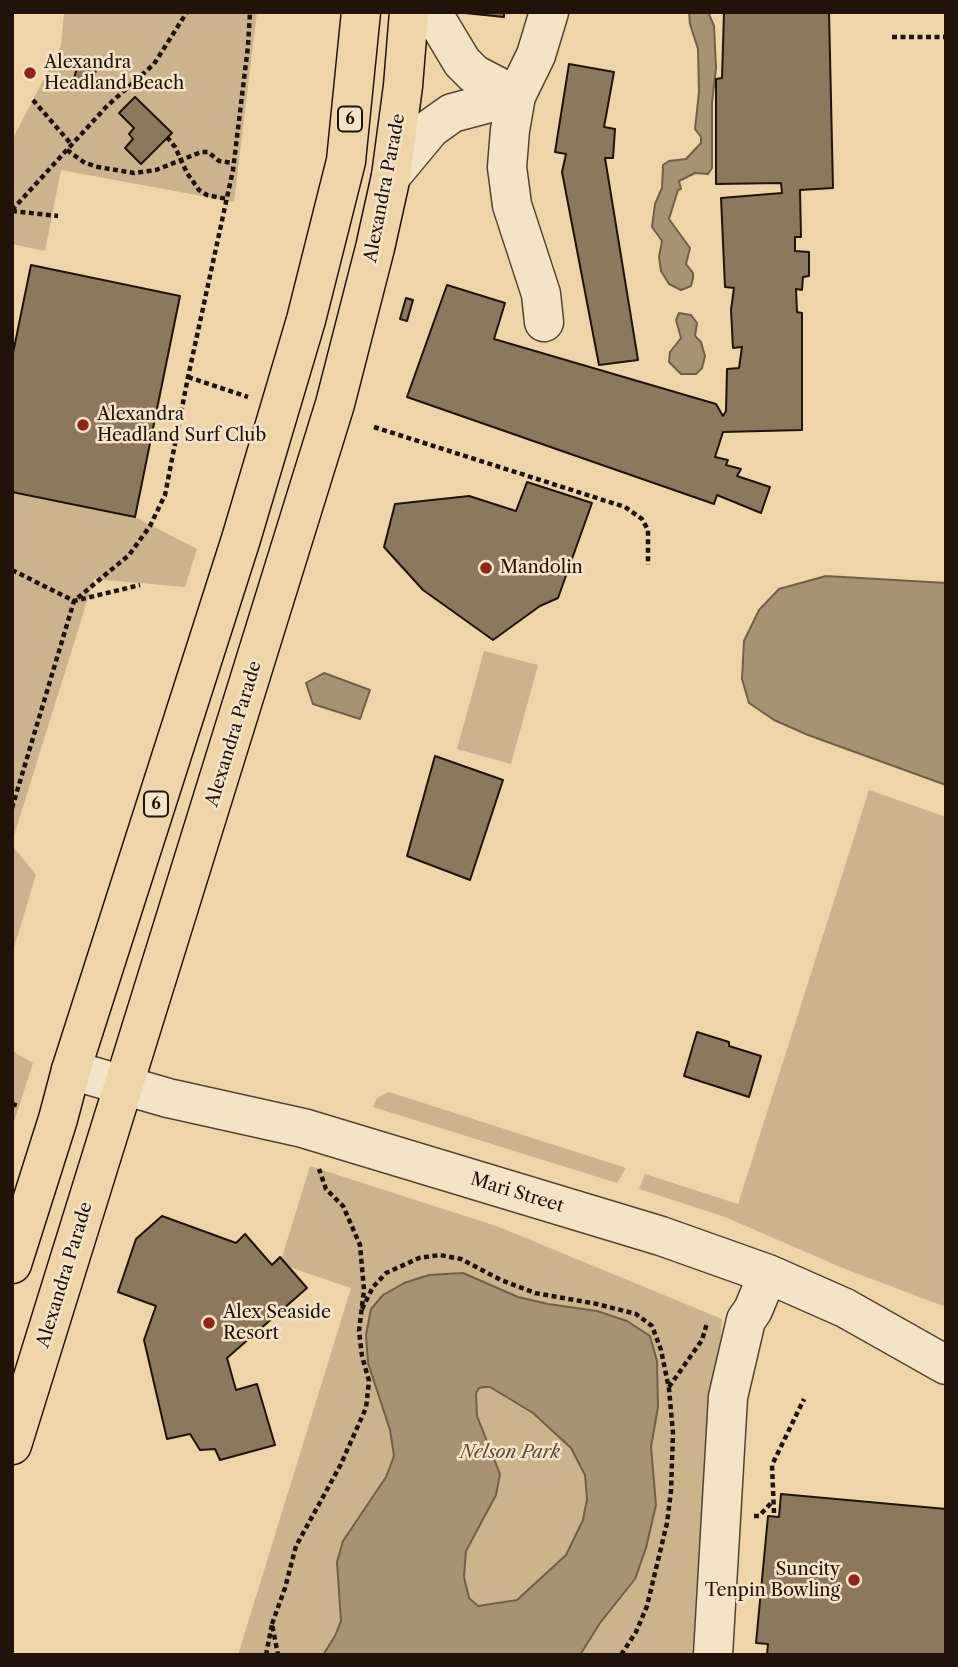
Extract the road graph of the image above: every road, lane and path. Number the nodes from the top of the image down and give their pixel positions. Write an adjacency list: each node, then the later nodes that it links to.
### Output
1 (187, 12): 12 (path)
2 (250, 12): 15 (path)
3 (361, 12): 29 (main road, 6)
4 (409, 12): 16 (main road, Alexandra Parade)
5 (432, 12): 9 (street)
6 (549, 12): 9 (street)
7 (892, 37): 8 (path)
8 (946, 37)
9 (516, 96): 16 (street); 20 (street)
10 (33, 100): 12 (path)
11 (167, 137): 14 (path)
12 (72, 145): 13 (path)
13 (67, 150): 14 (path); 18 (path)
14 (181, 160): 15 (path); 17 (path)
15 (233, 163): 17 (path)
16 (391, 176): 30 (main road, Alexandra Parade)
17 (227, 199): 21 (path)
18 (12, 211): 19 (path)
19 (58, 216)
20 (544, 322)
21 (188, 377): 22 (path); 27 (path)
22 (249, 397)
23 (374, 427): 24 (path)
24 (648, 565)
25 (12, 570): 27 (path)
26 (140, 585): 27 (path)
27 (74, 601): 28 (path)
28 (12, 808)
29 (71, 1070): 30 (street, Mari Street); 34 (main road, 6)
30 (124, 1085): 33 (street, Mari Street); 39 (main road, Alexandra Parade)
31 (12, 1104): 32 (path)
32 (19, 1106)
33 (303, 1128): 35 (street, Mari Street); 36 (path)
34 (12, 1264)
35 (768, 1274): 37 (street, Mari Street); 45 (street)
36 (362, 1309): 41 (path); 44 (path)
37 (946, 1365)
38 (804, 1399): 40 (path)
39 (12, 1444)
40 (774, 1513)
41 (272, 1624): 42 (path); 43 (path)
42 (266, 1655)
43 (278, 1655)
44 (621, 1655)
45 (713, 1655)

